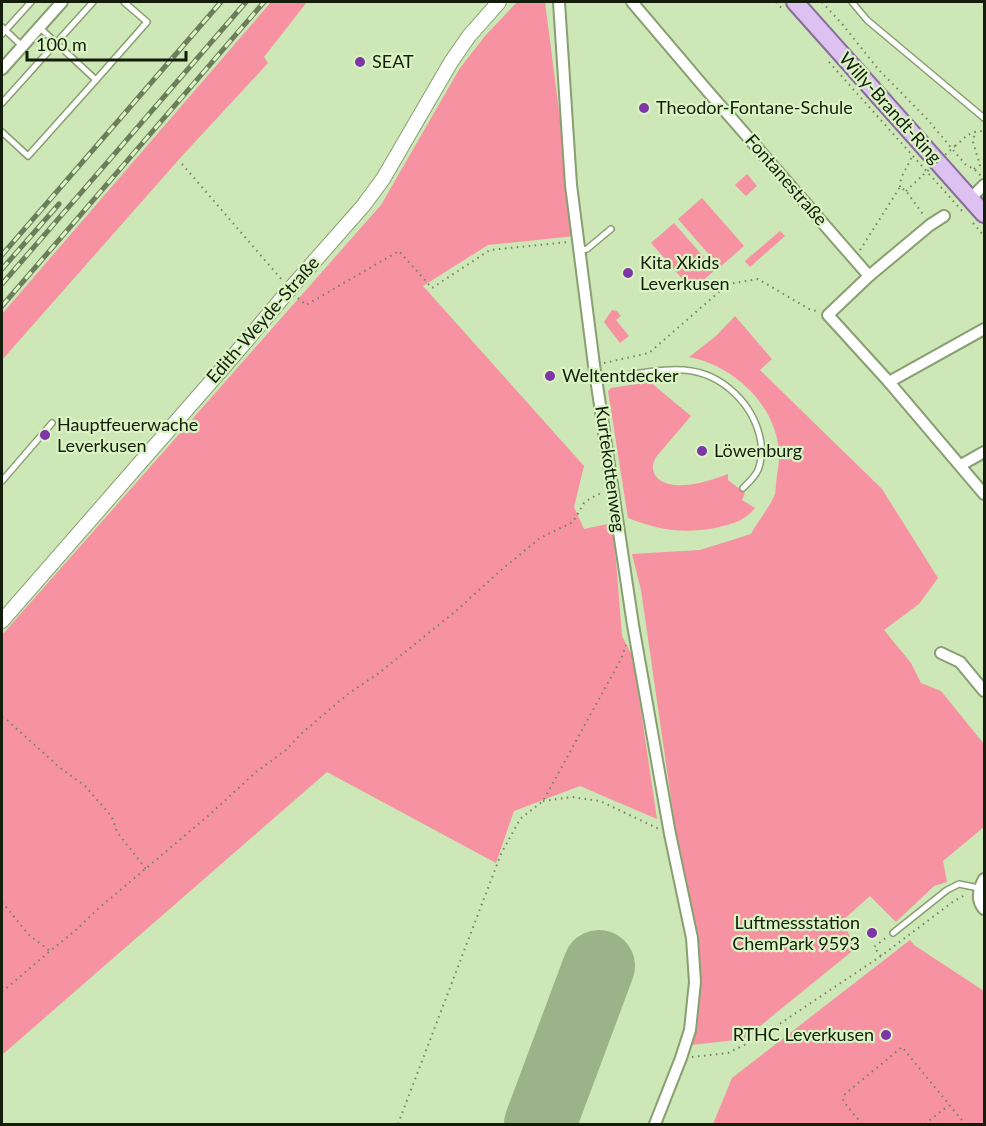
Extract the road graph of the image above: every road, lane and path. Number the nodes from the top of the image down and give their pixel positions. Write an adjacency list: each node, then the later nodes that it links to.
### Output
1 (31, 2): 13 (lane)
2 (62, 2): 12 (street)
3 (93, 2): 14 (lane)
4 (124, 2): 18 (lane)
5 (499, 2): 40 (street, Edith-Weyde-Straße)
6 (559, 2): 37 (street, Kurtekottenweg)
7 (632, 2): 38 (street, Fontanestraße)
8 (776, 2): 11 (path)
9 (822, 2): 26 (path)
10 (852, 2): 20 (lane)
11 (789, 6): 31 (main road, Willy-Brandt-Ring)
12 (39, 27): 14 (lane); 15 (street)
13 (3, 30): 15 (lane)
14 (56, 43): 18 (lane); 19 (lane)
15 (22, 46): 17 (street)
16 (829, 62): 24 (path)
17 (2, 69)
18 (96, 80): 23 (lane)
19 (2, 103)
20 (984, 118)
21 (975, 131): 22 (path); 26 (path); 30 (path, bridge)
22 (984, 131)
23 (2, 132)
24 (912, 157): 29 (path); 31 (path)
25 (182, 164): 40 (path)
26 (974, 169): 27 (path)
27 (984, 179)
28 (984, 185): 31 (street)
29 (900, 187): 30 (path); 38 (path)
30 (906, 191): 34 (path)
31 (968, 206): 33 (main road, Willy-Brandt-Ring)
32 (944, 216): 34 (street)
33 (978, 218): 36 (path)
34 (930, 225): 39 (street)
35 (612, 229): 37 (lane)
36 (984, 236)
37 (579, 245): 40 (path); 43 (street, Kurtekottenweg)
38 (854, 259): 39 (street, Fontanestraße)
39 (869, 276): 41 (street)
40 (290, 289): 53 (street, Edith-Weyde-Straße)
41 (828, 315): 43 (path); 45 (street)
42 (984, 329): 45 (street)
43 (594, 364): 44 (street, Kurtekottenweg)
44 (597, 380): 50 (street, Kurtekottenweg); 51 (lane)
45 (890, 382): 48 (street)
46 (52, 423): 49 (lane)
47 (984, 452): 48 (street)
48 (961, 465): 52 (street)
49 (2, 482)
50 (613, 488): 54 (street, Kurtekottenweg); 60 (path)
51 (743, 488)
52 (984, 494)
53 (2, 620)
54 (633, 625): 58 (path); 59 (street, Kurtekottenweg)
55 (941, 653): 56 (street)
56 (984, 691)
57 (2, 717): 60 (path)
58 (543, 801): 59 (path); 70 (path)
59 (670, 834): 68 (street, Kurtekottenweg)
60 (146, 869): 65 (path)
61 (981, 887): 63 (street); 64 (lane); 66 (path)
62 (2, 902): 65 (path)
63 (984, 909)
64 (893, 933): 66 (path)
65 (50, 951): 67 (path)
66 (881, 956): 68 (path)
67 (2, 992)
68 (681, 1058): 71 (street, Kurtekottenweg)
69 (949, 1105): 72 (path); 73 (path); 74 (path)
70 (398, 1125)
71 (655, 1125)
72 (862, 1125)
73 (925, 1125)
74 (964, 1125)

